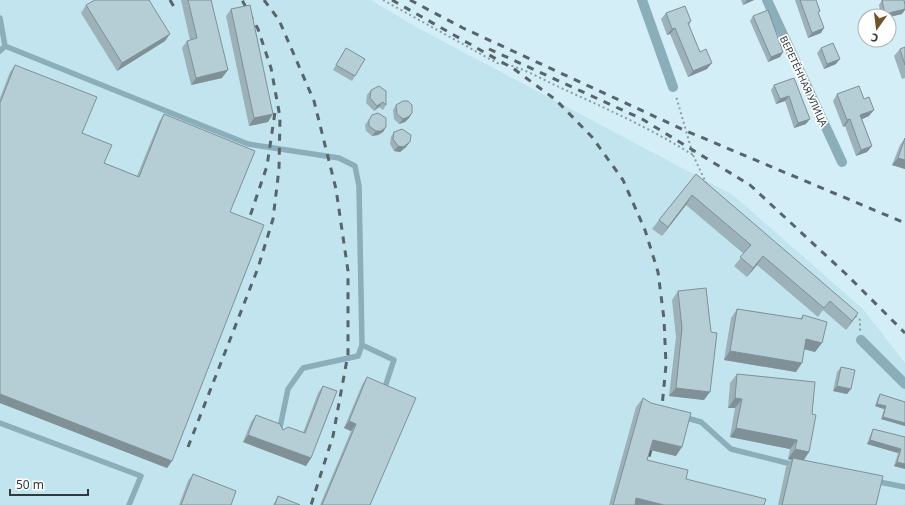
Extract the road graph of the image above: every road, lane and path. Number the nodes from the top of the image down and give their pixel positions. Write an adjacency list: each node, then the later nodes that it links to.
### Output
1 (383, 0): 8 (path)
2 (642, 0): 7 (street)
3 (767, 0): 9 (street, ВЕРЕТЁННАЯ УЛИЦА)
4 (0, 18): 5 (lane)
5 (5, 46): 6 (lane); 13 (lane)
6 (0, 51)
7 (673, 87): 8 (path)
8 (693, 155): 10 (path)
9 (842, 162)
10 (707, 186)
11 (854, 315): 12 (path)
12 (860, 340): 14 (street)
13 (362, 345): 15 (lane); 18 (lane)
14 (905, 384)
15 (384, 390)
16 (675, 415): 19 (lane)
17 (0, 423): 22 (lane)
18 (279, 433)
19 (802, 466)
20 (868, 480): 21 (lane)
21 (905, 487)
22 (129, 505)

